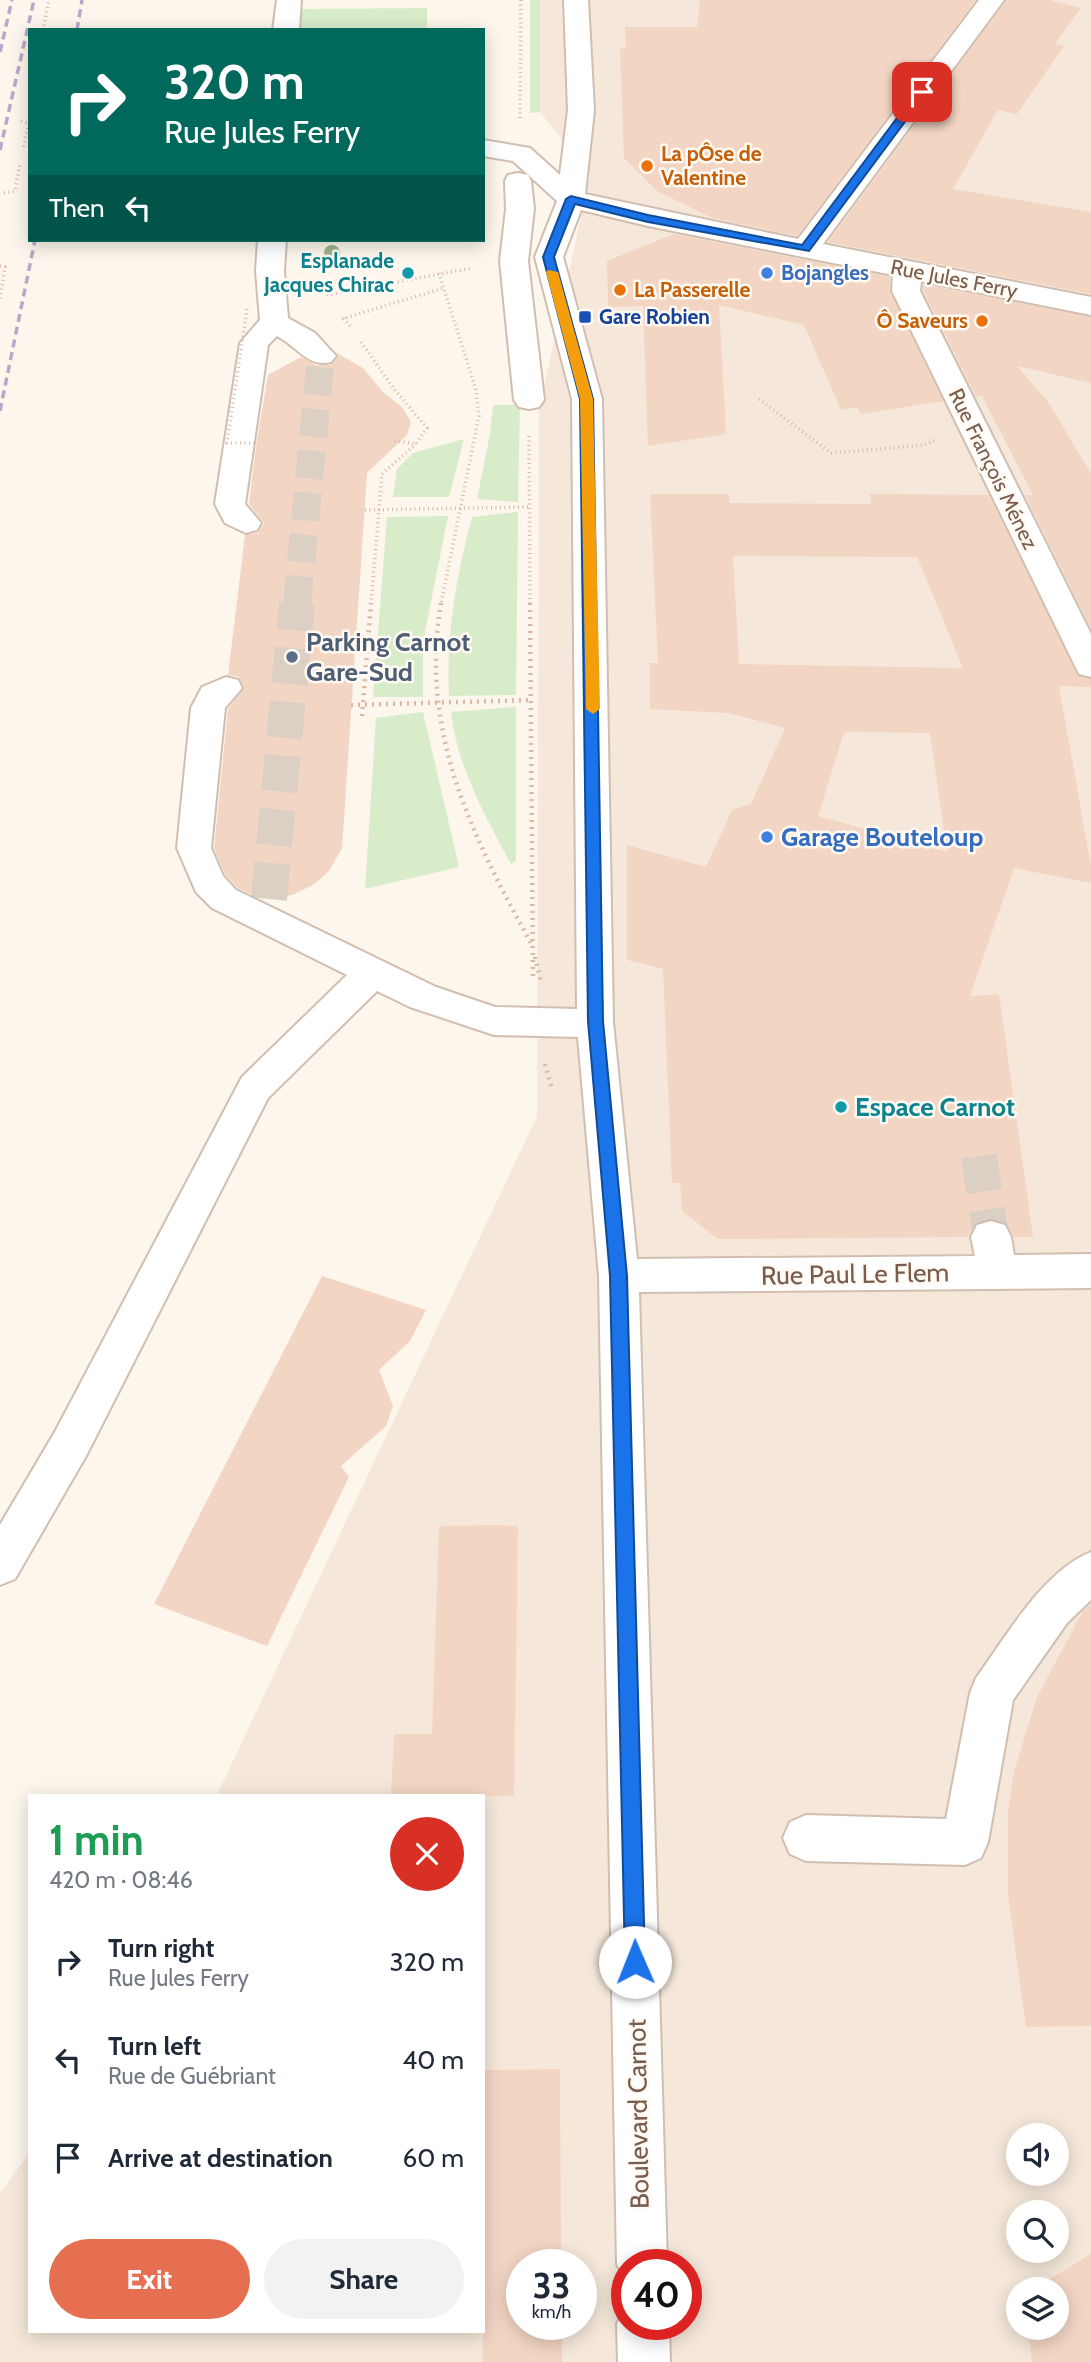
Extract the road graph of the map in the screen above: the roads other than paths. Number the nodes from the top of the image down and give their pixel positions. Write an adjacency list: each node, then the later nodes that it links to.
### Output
1 (289, 0): 4 (street)
2 (576, 0): 7 (street, Boulevard Carnot)
3 (992, 0): 9 (street)
4 (286, 28)
5 (485, 149): 6 (street)
6 (519, 167): 7 (street); 14 (street)
7 (571, 199): 9 (street, Rue Jules Ferry); 19 (street, Boulevard Carnot)
8 (272, 242): 12 (street)
9 (805, 249): 10 (street, Rue Jules Ferry)
10 (908, 270): 11 (street, Rue Jules Ferry); 16 (street, Rue François Ménez)
11 (1091, 306)
12 (274, 322): 13 (street); 15 (street)
13 (321, 356)
14 (528, 400)
15 (246, 523)
16 (1091, 666)
17 (226, 688): 18 (street)
18 (373, 973): 19 (street); 22 (street)
19 (595, 1021): 21 (street, Boulevard Carnot)
20 (1091, 1271): 21 (street, Rue Paul Le Flem)
21 (619, 1276): 25 (street, Boulevard Carnot)
22 (0, 1565)
23 (1091, 1572): 24 (street)
24 (806, 1838)
25 (642, 2249)
26 (643, 2340): 27 (street)
27 (644, 2362)

